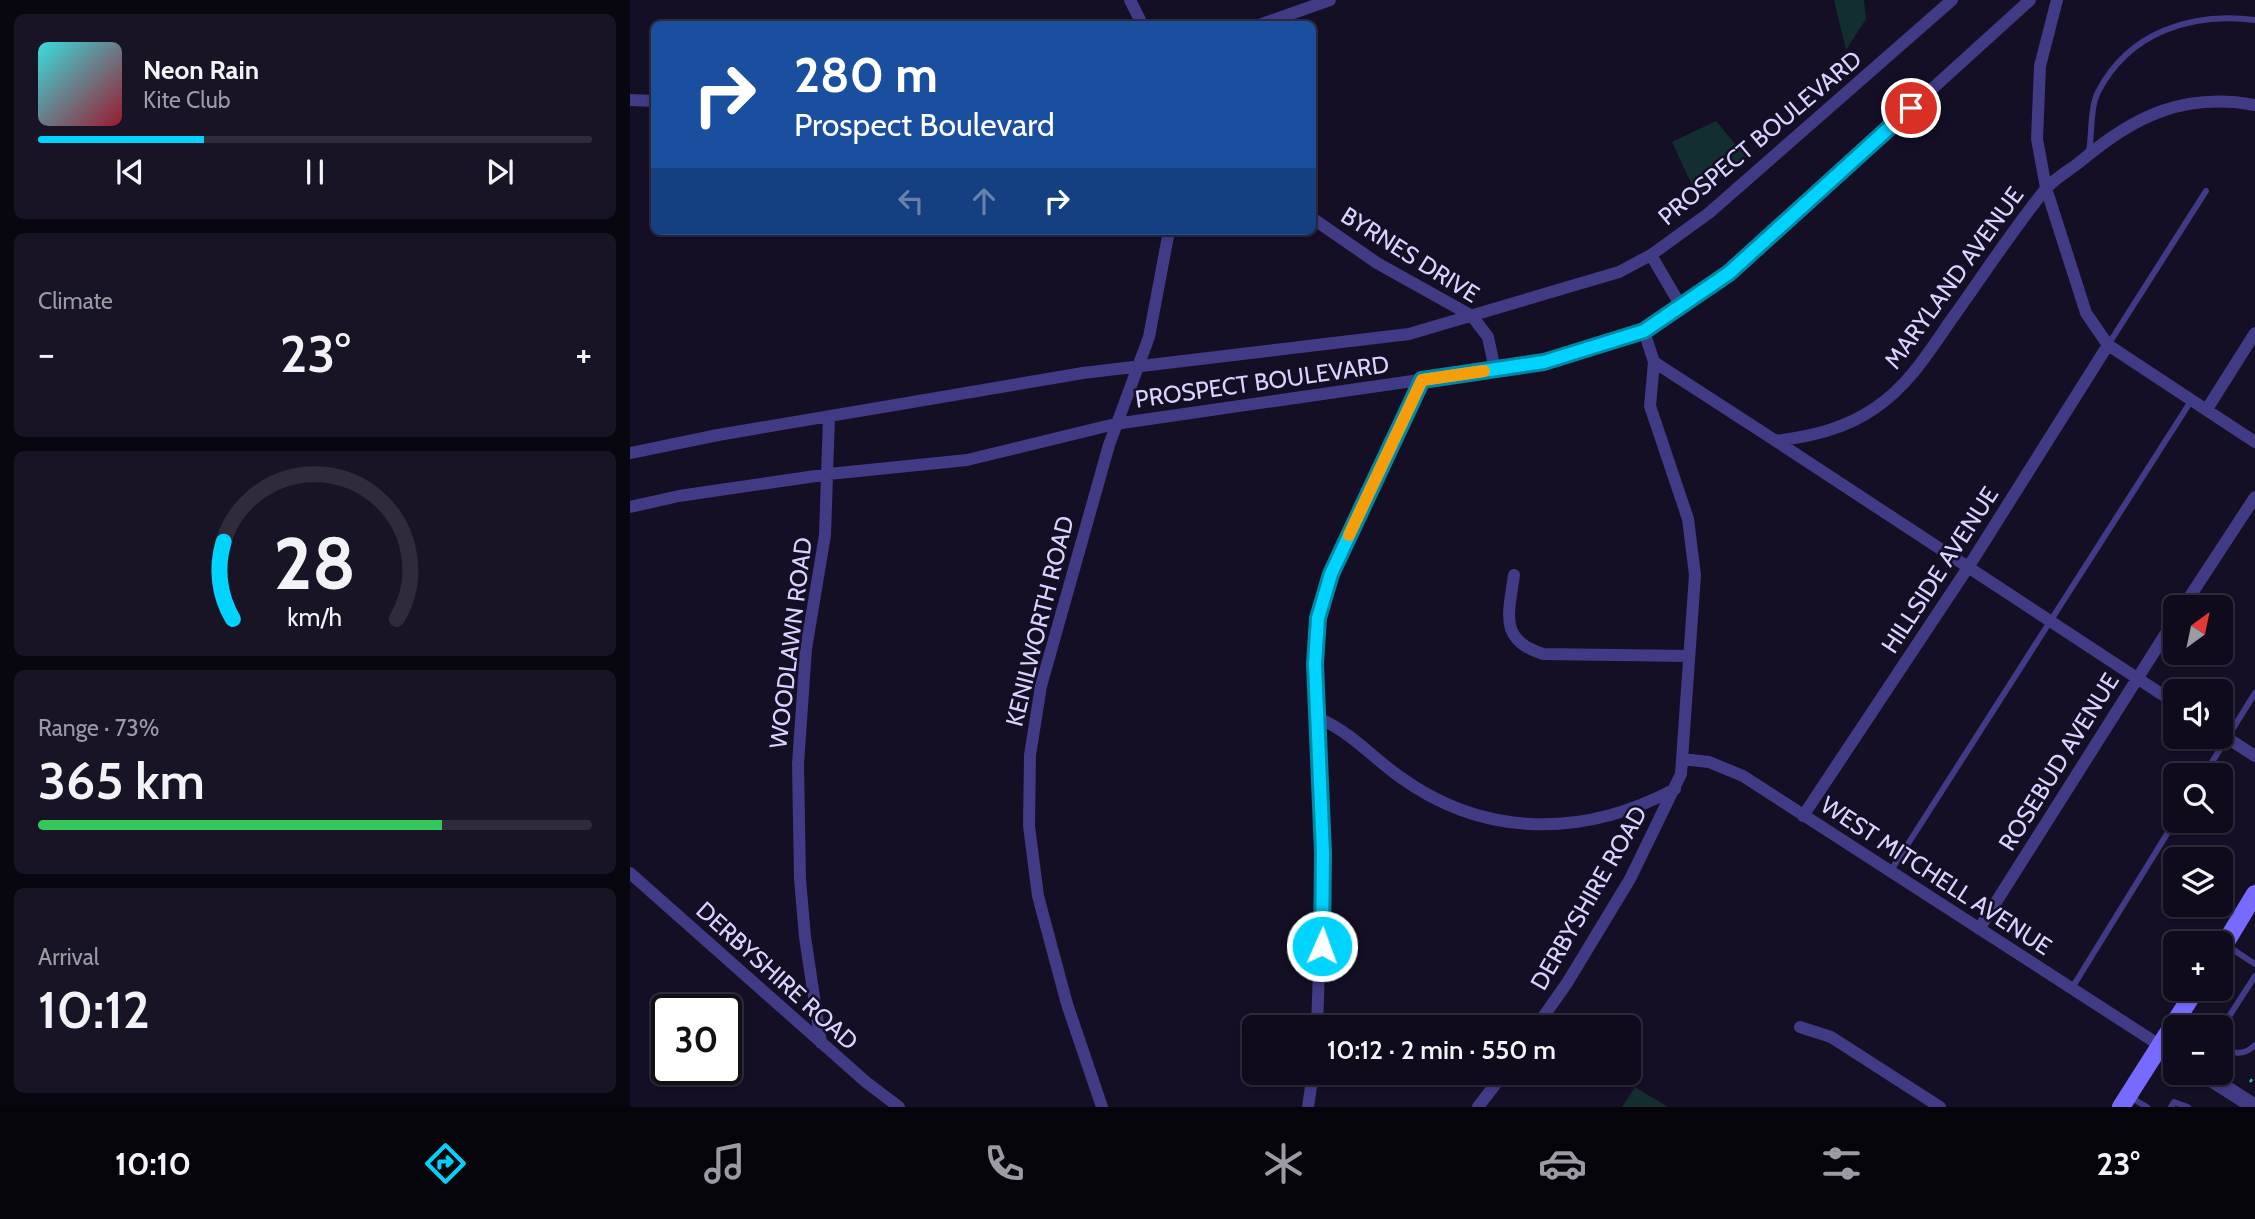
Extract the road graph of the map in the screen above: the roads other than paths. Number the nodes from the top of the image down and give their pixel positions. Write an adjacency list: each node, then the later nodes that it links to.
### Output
1 (1130, 0): 7 (street)
2 (1330, 0): 8 (street)
3 (1952, 0): 17 (street, PROSPECT BOULEVARD)
4 (2030, 0): 18 (street, PROSPECT BOULEVARD)
5 (2057, 0): 13 (street)
6 (2255, 20): 12 (lane)
7 (1140, 21)
8 (1270, 21)
9 (630, 100): 10 (street)
10 (651, 101)
11 (2255, 105): 12 (street, MARYLAND AVENUE)
12 (2089, 153): 13 (street, MARYLAND AVENUE)
13 (2046, 188): 22 (street); 31 (street, MARYLAND AVENUE)
14 (2206, 191): 22 (lane)
15 (1316, 221): 19 (street, BYRNES DRIVE)
16 (1168, 235): 24 (street, KENILWORTH ROAD)
17 (1651, 255): 18 (street); 19 (street, PROSPECT BOULEVARD)
18 (1682, 308): 20 (street, PROSPECT BOULEVARD)
19 (1472, 316): 24 (street, PROSPECT BOULEVARD); 25 (street, BYRNES DRIVE)
20 (1644, 331): 23 (street); 25 (street, PROSPECT BOULEVARD)
21 (2255, 333): 28 (street)
22 (2108, 345): 27 (street); 37 (street, HILLSIDE AVENUE)
23 (1654, 362): 31 (street); 42 (street)
24 (1139, 366): 29 (street, PROSPECT BOULEVARD); 30 (street, KENILWORTH ROAD)
25 (1495, 370): 26 (street, PROSPECT BOULEVARD)
26 (1422, 380): 30 (street, PROSPECT BOULEVARD); 46 (street)
27 (2192, 399): 28 (street); 40 (lane)
28 (2207, 409): 32 (street)
29 (829, 416): 33 (street, PROSPECT BOULEVARD); 34 (street, WOODLAWN ROAD)
30 (1115, 424): 34 (street, PROSPECT BOULEVARD); 77 (street, KENILWORTH ROAD)
31 (1776, 441): 37 (street)
32 (2255, 442)
33 (630, 453)
34 (829, 474): 36 (street, PROSPECT BOULEVARD); 67 (street, WOODLAWN ROAD)
35 (2255, 497): 39 (street)
36 (630, 507)
37 (1969, 566): 40 (street); 52 (street, HILLSIDE AVENUE)
38 (1514, 575): 42 (street)
39 (2191, 595)
40 (2050, 620): 43 (street); 54 (lane)
41 (2163, 638): 43 (street, ROSEBUD AVENUE)
42 (1689, 656): 50 (street)
43 (2137, 678): 45 (street); 57 (street, ROSEBUD AVENUE)
44 (2255, 694): 47 (lane)
45 (2163, 695)
46 (1318, 718): 51 (street); 63 (street)
47 (2233, 724)
48 (2233, 742): 49 (street)
49 (2255, 756)
50 (1682, 759): 51 (street, DERBYSHIRE ROAD); 52 (street, WEST MITCHELL AVENUE)
51 (1675, 789): 64 (street, DERBYSHIRE ROAD)
52 (1803, 816): 54 (street, WEST MITCHELL AVENUE)
53 (2168, 833): 62 (lane)
54 (1890, 872): 57 (street, WEST MITCHELL AVENUE)
55 (630, 873): 67 (street, DERBYSHIRE ROAD)
56 (2255, 894): 58 (main road)
57 (1979, 929): 62 (street, WEST MITCHELL AVENUE)
58 (2233, 931)
59 (2233, 952): 60 (lane)
60 (2255, 964)
61 (2255, 976): 65 (lane)
62 (2072, 988): 69 (street, WEST MITCHELL AVENUE)
63 (1317, 1015)
64 (1544, 1015)
65 (2230, 1015)
66 (1800, 1027): 80 (street)
67 (821, 1042): 76 (street, DERBYSHIRE ROAD)
68 (2255, 1045): 70 (lane)
69 (2163, 1047)
70 (2233, 1052)
71 (2163, 1056): 75 (main road)
72 (1311, 1085): 78 (street)
73 (1495, 1085): 79 (street)
74 (2221, 1085): 84 (street)
75 (2125, 1101): 81 (lane)
76 (899, 1107)
77 (1102, 1107)
78 (1308, 1107)
79 (1478, 1107)
80 (1940, 1107)
81 (2147, 1107)
82 (2171, 1107): 83 (lane)
83 (2188, 1107)
84 (2255, 1107)

